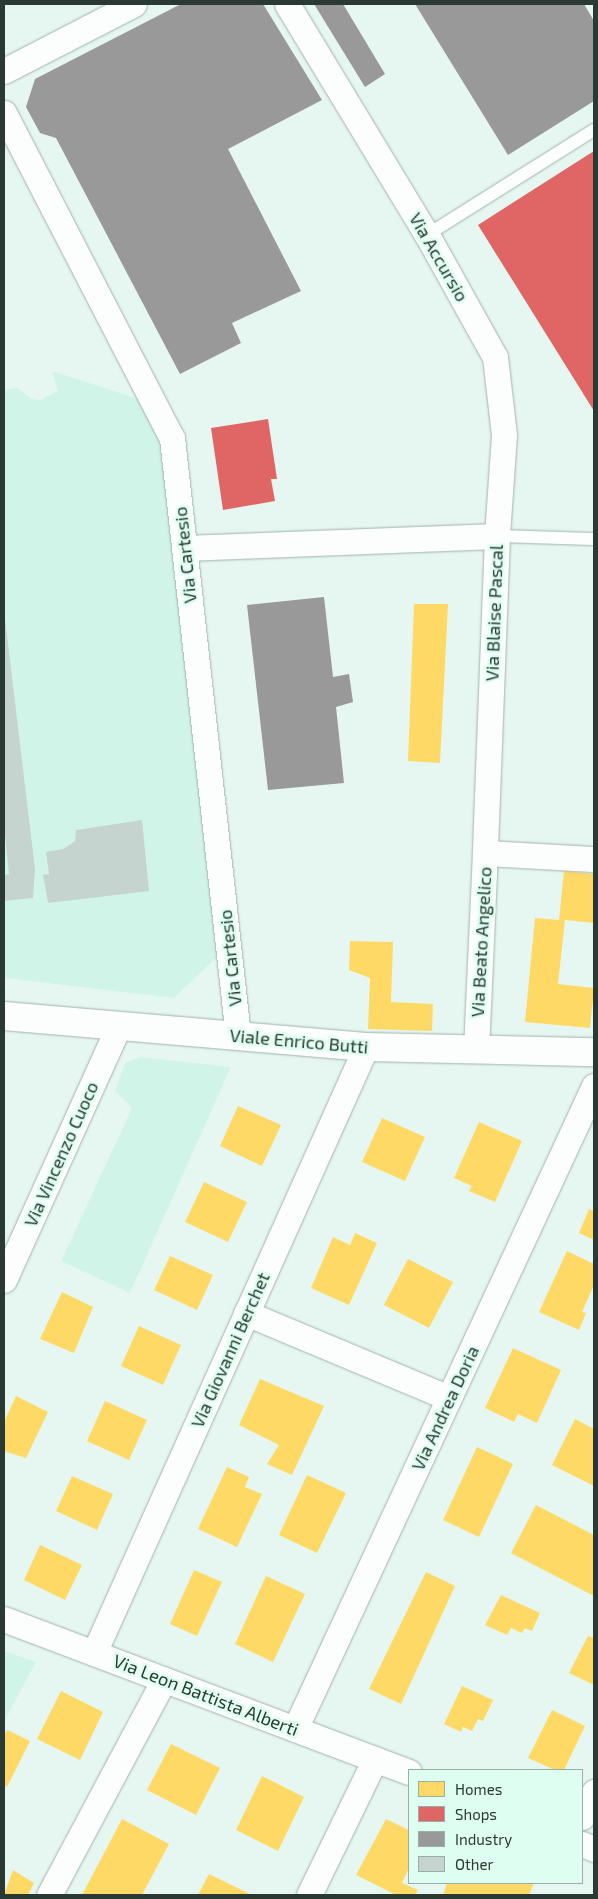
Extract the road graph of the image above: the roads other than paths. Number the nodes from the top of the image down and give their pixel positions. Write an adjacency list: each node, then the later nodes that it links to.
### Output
1 (134, 4): 3 (street)
2 (287, 4): 6 (street, Via Accursio)
3 (4, 71)
4 (4, 113): 9 (street, Via Cartesio)
5 (594, 130): 6 (lane)
6 (427, 235): 7 (street, Via Accursio)
7 (497, 536): 8 (lane); 9 (street, Via Blaise Pascal); 10 (street, Via Blaise Pascal)
8 (594, 539)
9 (184, 548): 14 (street, Via Cartesio)
10 (485, 853): 11 (street, Via Beato Angelico); 16 (street, Via Beato Angelico)
11 (594, 859)
12 (4, 1016): 13 (street, Viale Enrico Butti)
13 (118, 1028): 14 (street, Viale Enrico Butti); 19 (street, Via Vincenzo Cuoco)
14 (238, 1036): 15 (street, Viale Enrico Butti)
15 (366, 1048): 16 (street, Viale Enrico Butti); 20 (street, Via Giovanni Berchet)
16 (476, 1050): 17 (street, Viale Enrico Butti)
17 (594, 1052)
18 (594, 1086): 21 (street, Via Andrea Doria)
19 (4, 1280)
20 (246, 1313): 21 (street); 23 (street, Via Giovanni Berchet)
21 (449, 1398): 25 (street, Via Andrea Doria)
22 (4, 1619): 23 (street, Via Leon Battista Alberti)
23 (94, 1653): 24 (street, Via Leon Battista Alberti)
24 (164, 1680): 25 (street, Via Leon Battista Alberti); 30 (street)
25 (295, 1729): 26 (street, Via Leon Battista Alberti)
26 (375, 1759): 27 (street, Via Leon Battista Alberti); 31 (street)
27 (408, 1772)
28 (594, 1792): 29 (street)
29 (583, 1815)
30 (49, 1895)
31 (309, 1895)

